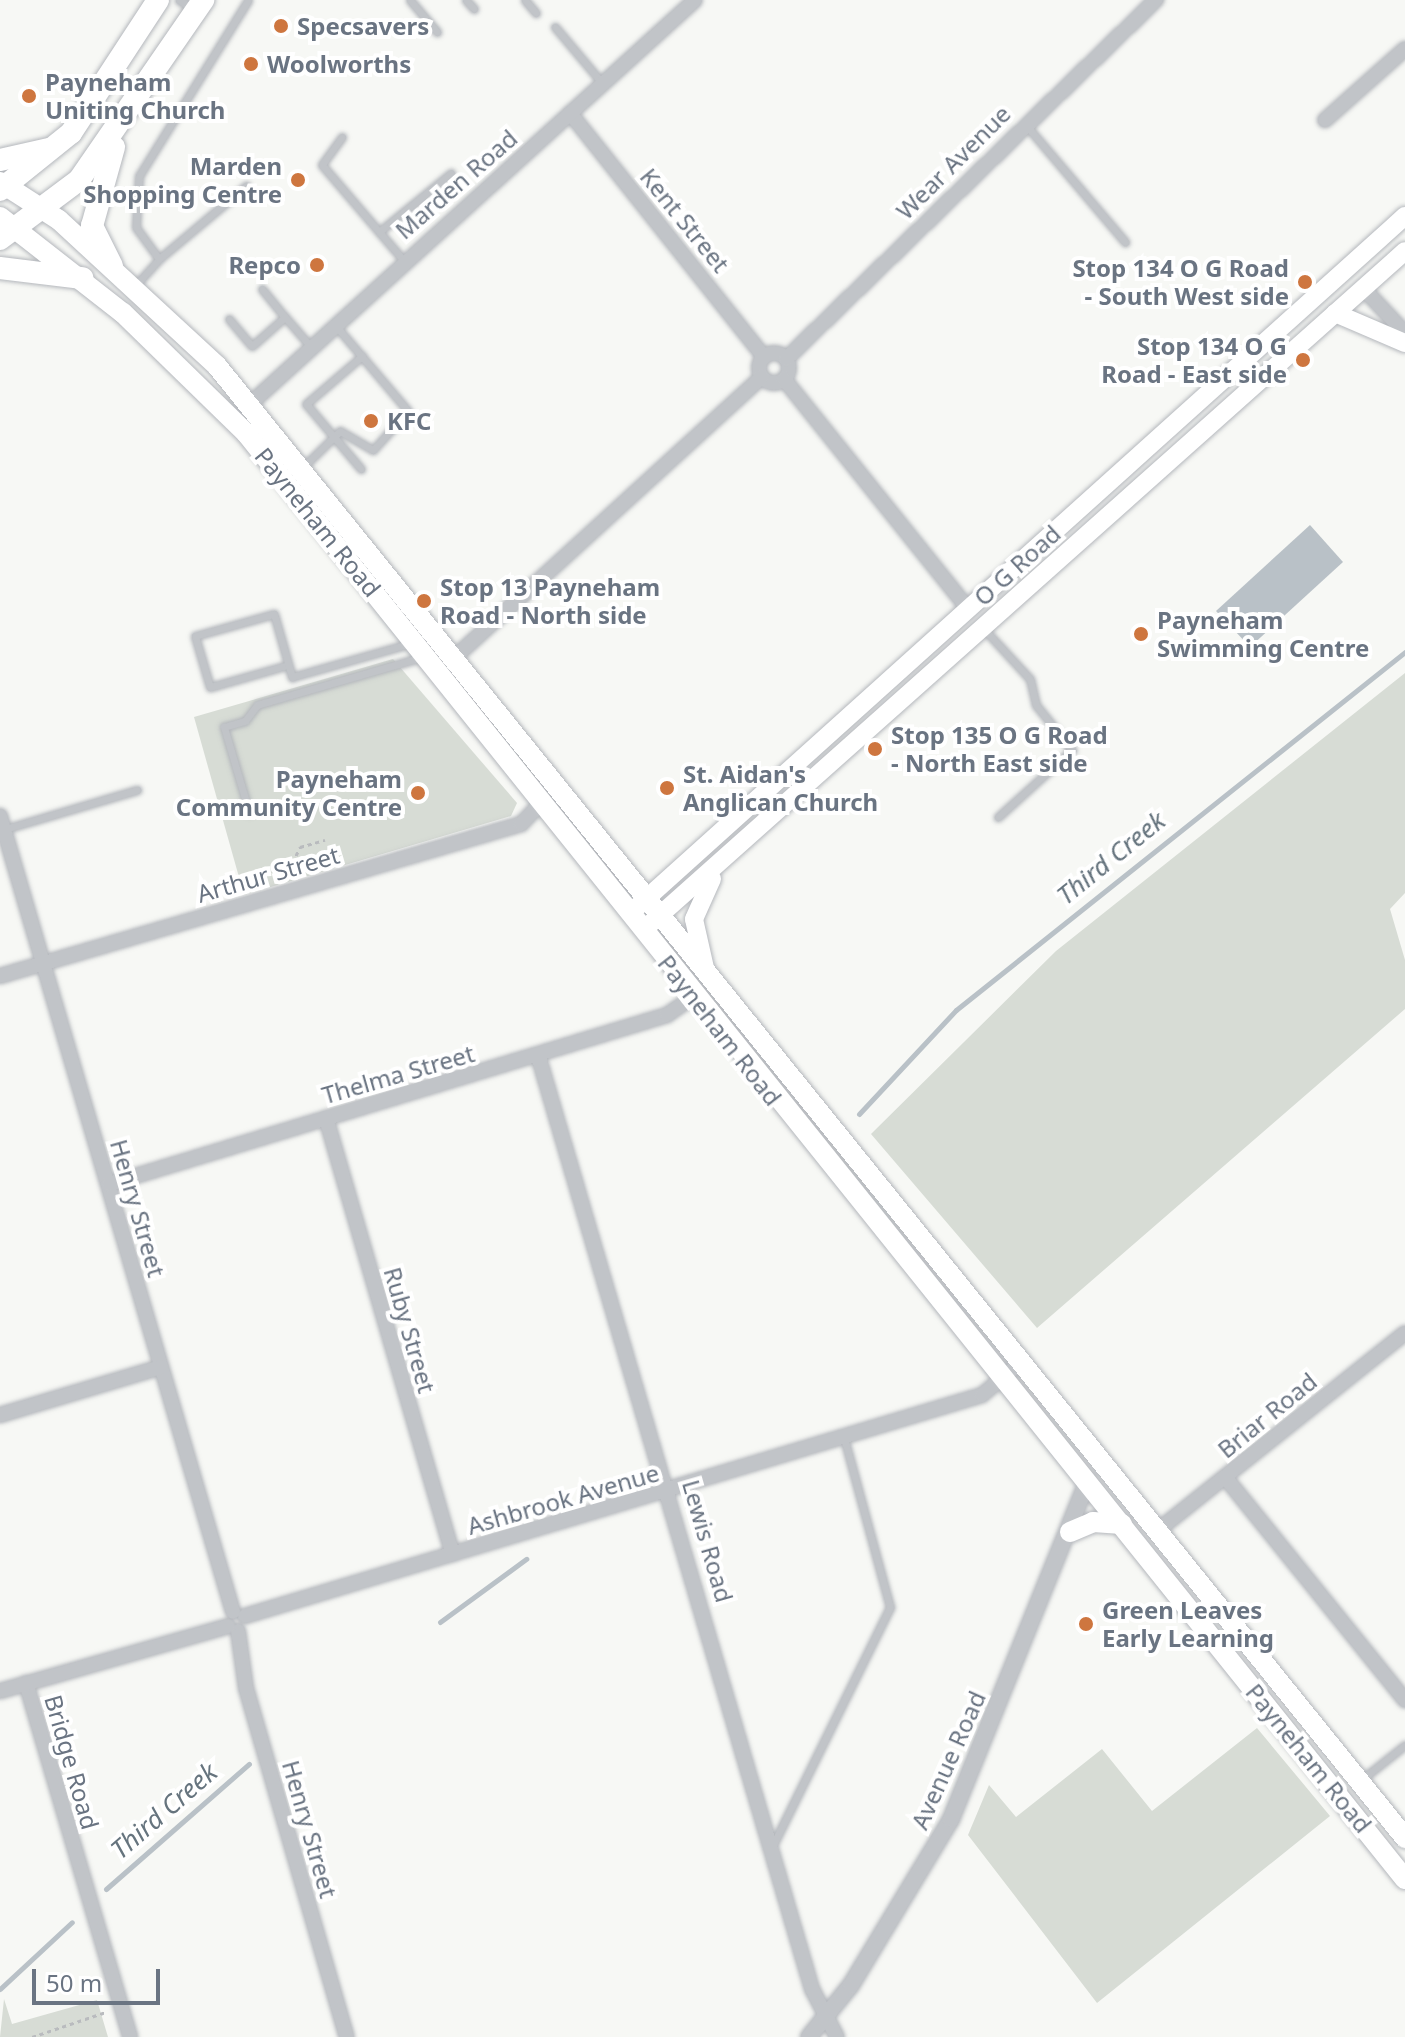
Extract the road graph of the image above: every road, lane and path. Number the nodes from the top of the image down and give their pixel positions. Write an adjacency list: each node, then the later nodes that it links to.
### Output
1 (158, 0): 20 (highway)
2 (248, 0): 31 (lane)
3 (410, 0): 12 (lane)
4 (466, 0): 9 (lane)
5 (525, 0): 10 (lane)
6 (695, 0): 14 (street, Marden Road)
7 (1147, 3): 18 (street, Wear Avenue)
8 (193, 4): 16 (highway)
9 (474, 9)
10 (536, 13)
11 (555, 27): 14 (lane)
12 (437, 32)
13 (1405, 49): 17 (street)
14 (602, 83): 15 (street, Marden Road)
15 (570, 113): 32 (street, Marden Road); 48 (street, Kent Street)
16 (127, 117): 25 (highway); 33 (highway)
17 (1325, 120)
18 (1023, 123): 29 (lane); 49 (street, Wear Avenue)
19 (342, 137): 28 (lane)
20 (59, 145): 21 (highway); 23 (highway)
21 (0, 160)
22 (451, 173): 28 (lane)
23 (2, 186): 25 (main road, Payneham Road)
24 (246, 186): 31 (lane)
25 (44, 209): 27 (highway); 33 (main road, Payneham Road)
26 (1405, 216): 35 (main road, O G Road)
27 (5, 228): 36 (main road, Payneham Road)
28 (379, 232): 32 (lane)
29 (1125, 242)
30 (1405, 251): 38 (main road, O G Road)
31 (159, 259): 37 (lane)
32 (403, 260): 43 (street, Marden Road)
33 (112, 266): 37 (main road, Payneham Road)
34 (0, 268): 36 (highway)
35 (1346, 270): 38 (main road); 56 (main road, O G Road)
36 (82, 278): 58 (main road, Payneham Road)
37 (133, 288): 52 (main road, Payneham Road)
38 (1363, 288): 40 (main road, O G Road); 44 (street)
39 (262, 289): 41 (lane)
40 (1335, 313): 45 (main road); 57 (main road, O G Road)
41 (285, 317): 42 (lane); 46 (lane)
42 (229, 319)
43 (334, 324): 46 (street, Marden Road); 47 (lane)
44 (1405, 333)
45 (1405, 343)
46 (311, 347): 52 (street, Marden Road)
47 (362, 356): 53 (lane); 53 (lane)
48 (764, 357): 49 (street); 50 (street)
49 (786, 359): 51 (street)
50 (762, 377): 51 (street); 59 (street)
51 (784, 379): 56 (street)
52 (249, 405): 54 (main road, Payneham Road)
53 (331, 434): 54 (lane); 55 (lane)
54 (301, 469): 59 (main road, Payneham Road)
55 (361, 469)
56 (968, 609): 57 (main road); 69 (main road, O G Road)
57 (984, 629): 64 (lane); 67 (main road, O G Road)
58 (419, 650): 60 (lane); 62 (main road, Payneham Road); 63 (lane)
59 (454, 658): 69 (main road, Payneham Road)
60 (288, 665): 60 (lane)
61 (137, 790): 65 (lane)
62 (541, 803): 71 (main road, Payneham Road); 72 (street, Arthur Street)
63 (249, 812)
64 (998, 817)
65 (2, 823): 72 (street, Henry Street)
66 (325, 840): 68 (path)
67 (722, 864): 70 (main road, O G Road); 74 (main road)
68 (280, 880)
69 (646, 900): 70 (main road, Payneham Road); 71 (main road, O G Road)
70 (660, 916): 71 (main road, O G Road); 74 (main road, Payneham Road)
71 (635, 922): 75 (main road, Payneham Road)
72 (41, 963): 73 (street, Arthur Street); 78 (street, Henry Street)
73 (0, 976)
74 (709, 978): 80 (main road, Payneham Road)
75 (694, 996): 76 (street, Thelma Street); 82 (main road, Payneham Road)
76 (538, 1055): 77 (street, Thelma Street); 88 (street, Lewis Road)
77 (326, 1118): 78 (street, Thelma Street); 93 (street, Ruby Street)
78 (109, 1184): 81 (street, Henry Street)
79 (1405, 1333): 86 (street, Briar Road)
80 (1020, 1363): 82 (street, Ashbrook Avenue); 84 (main road, Payneham Road)
81 (161, 1367): 83 (street); 95 (street, Henry Street)
82 (1004, 1378): 85 (street, Ashbrook Avenue); 87 (main road, Payneham Road)
83 (0, 1415)
84 (1073, 1428): 87 (main road); 89 (main road, Payneham Road)
85 (844, 1438): 88 (street, Ashbrook Avenue); 103 (lane)
86 (1225, 1477): 91 (street, Briar Road); 99 (street)
87 (1088, 1480): 89 (main road); 90 (main road, Payneham Road); 92 (street, Avenue Road)
88 (671, 1490): 93 (street, Ashbrook Avenue); 103 (street, Lewis Road)
89 (1123, 1490): 91 (main road, Payneham Road)
90 (1122, 1524): 92 (main road); 96 (main road, Payneham Road)
91 (1157, 1531): 94 (main road, Payneham Road)
92 (1070, 1532): 106 (street, Avenue Road)
93 (453, 1554): 95 (street, Ashbrook Avenue)
94 (1195, 1579): 96 (main road); 101 (main road, Payneham Road)
95 (236, 1621): 97 (street, Ashbrook Avenue); 109 (street, Henry Street)
96 (1205, 1628): 104 (main road, Payneham Road)
97 (26, 1683): 98 (street, Ashbrook Avenue); 105 (street, Bridge Road)
98 (0, 1691)
99 (1405, 1700)
100 (1405, 1745): 101 (lane)
101 (1359, 1781): 102 (main road, Payneham Road)
102 (1405, 1838)
103 (773, 1845): 106 (street, Lewis Road)
104 (1405, 1879)
105 (121, 2007): 107 (path); 108 (street, Bridge Road)
106 (827, 2018): 110 (street, Avenue Road); 111 (street, Lewis Road)
107 (32, 2037)
108 (130, 2037)
109 (347, 2037)
110 (809, 2037)
111 (837, 2037)

